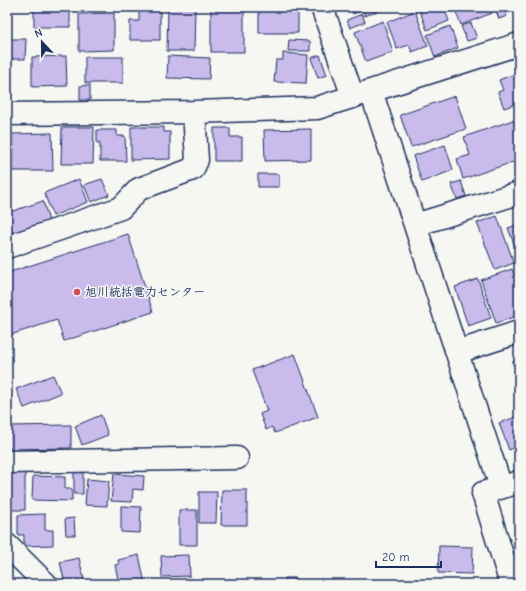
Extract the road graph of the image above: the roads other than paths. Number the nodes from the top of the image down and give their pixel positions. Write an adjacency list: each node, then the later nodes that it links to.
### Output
1 (322, 7): 3 (street)
2 (519, 44): 3 (street)
3 (362, 94): 4 (street); 7 (street)
4 (194, 112): 5 (street); 8 (street)
5 (7, 114)
6 (519, 193): 7 (street)
7 (416, 225): 10 (street)
8 (7, 247)
9 (519, 332): 10 (street)
10 (457, 352): 13 (street)
11 (237, 458): 12 (street)
12 (7, 462)
13 (510, 485): 16 (street)
14 (7, 545): 15 (street)
15 (46, 584)
16 (511, 584)

